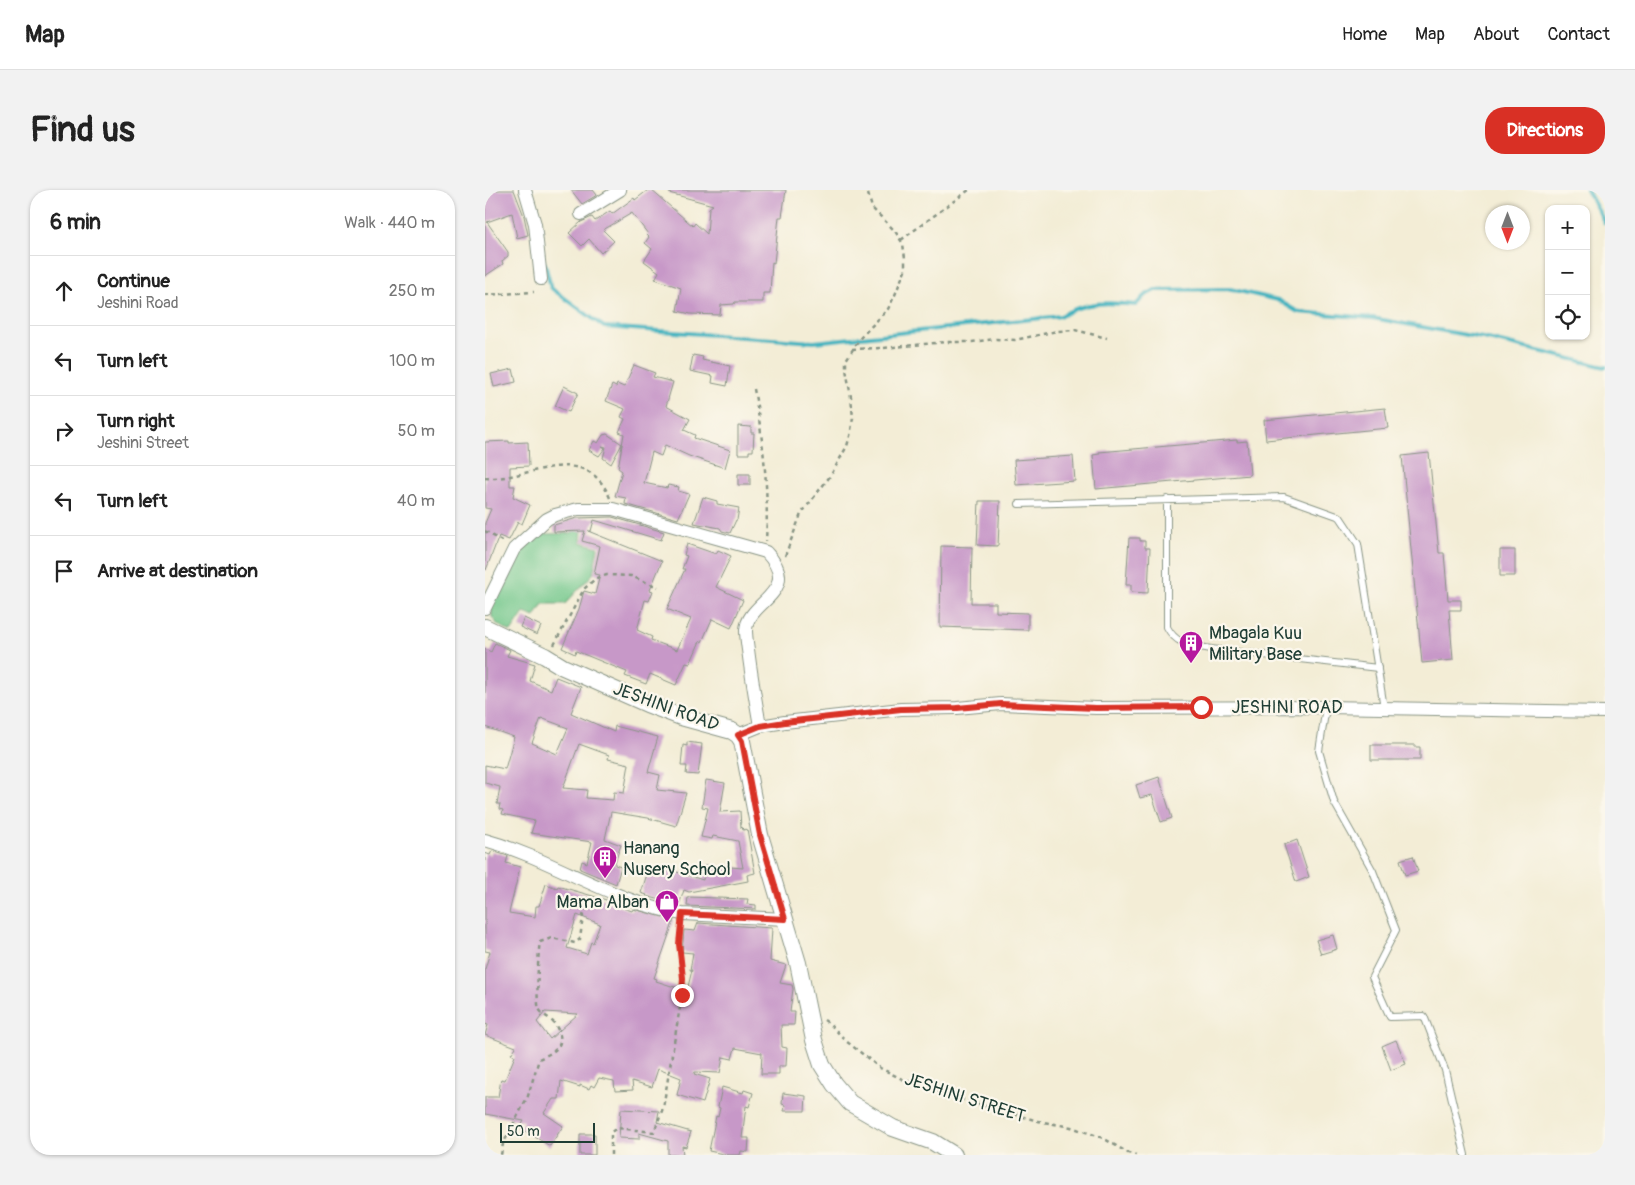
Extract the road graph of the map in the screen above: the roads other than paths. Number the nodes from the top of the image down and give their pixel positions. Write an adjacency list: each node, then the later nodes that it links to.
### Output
1 (525, 190): 4 (street)
2 (620, 190): 3 (street)
3 (581, 214)
4 (541, 279)
5 (1167, 499): 6 (lane); 9 (lane); 9 (lane)
6 (1019, 504)
7 (485, 608): 13 (street)
8 (485, 627): 14 (street, JESHINI ROAD)
9 (1378, 668): 11 (lane)
10 (1326, 707): 11 (street, JESHINI ROAD); 13 (street, JESHINI ROAD); 18 (lane)
11 (1384, 708): 12 (street, JESHINI ROAD)
12 (1605, 712)
13 (760, 726): 14 (street, JESHINI ROAD)
14 (738, 735): 16 (street)
15 (485, 840): 16 (street)
16 (785, 919): 17 (street)
17 (953, 1155)
18 (1465, 1155)

